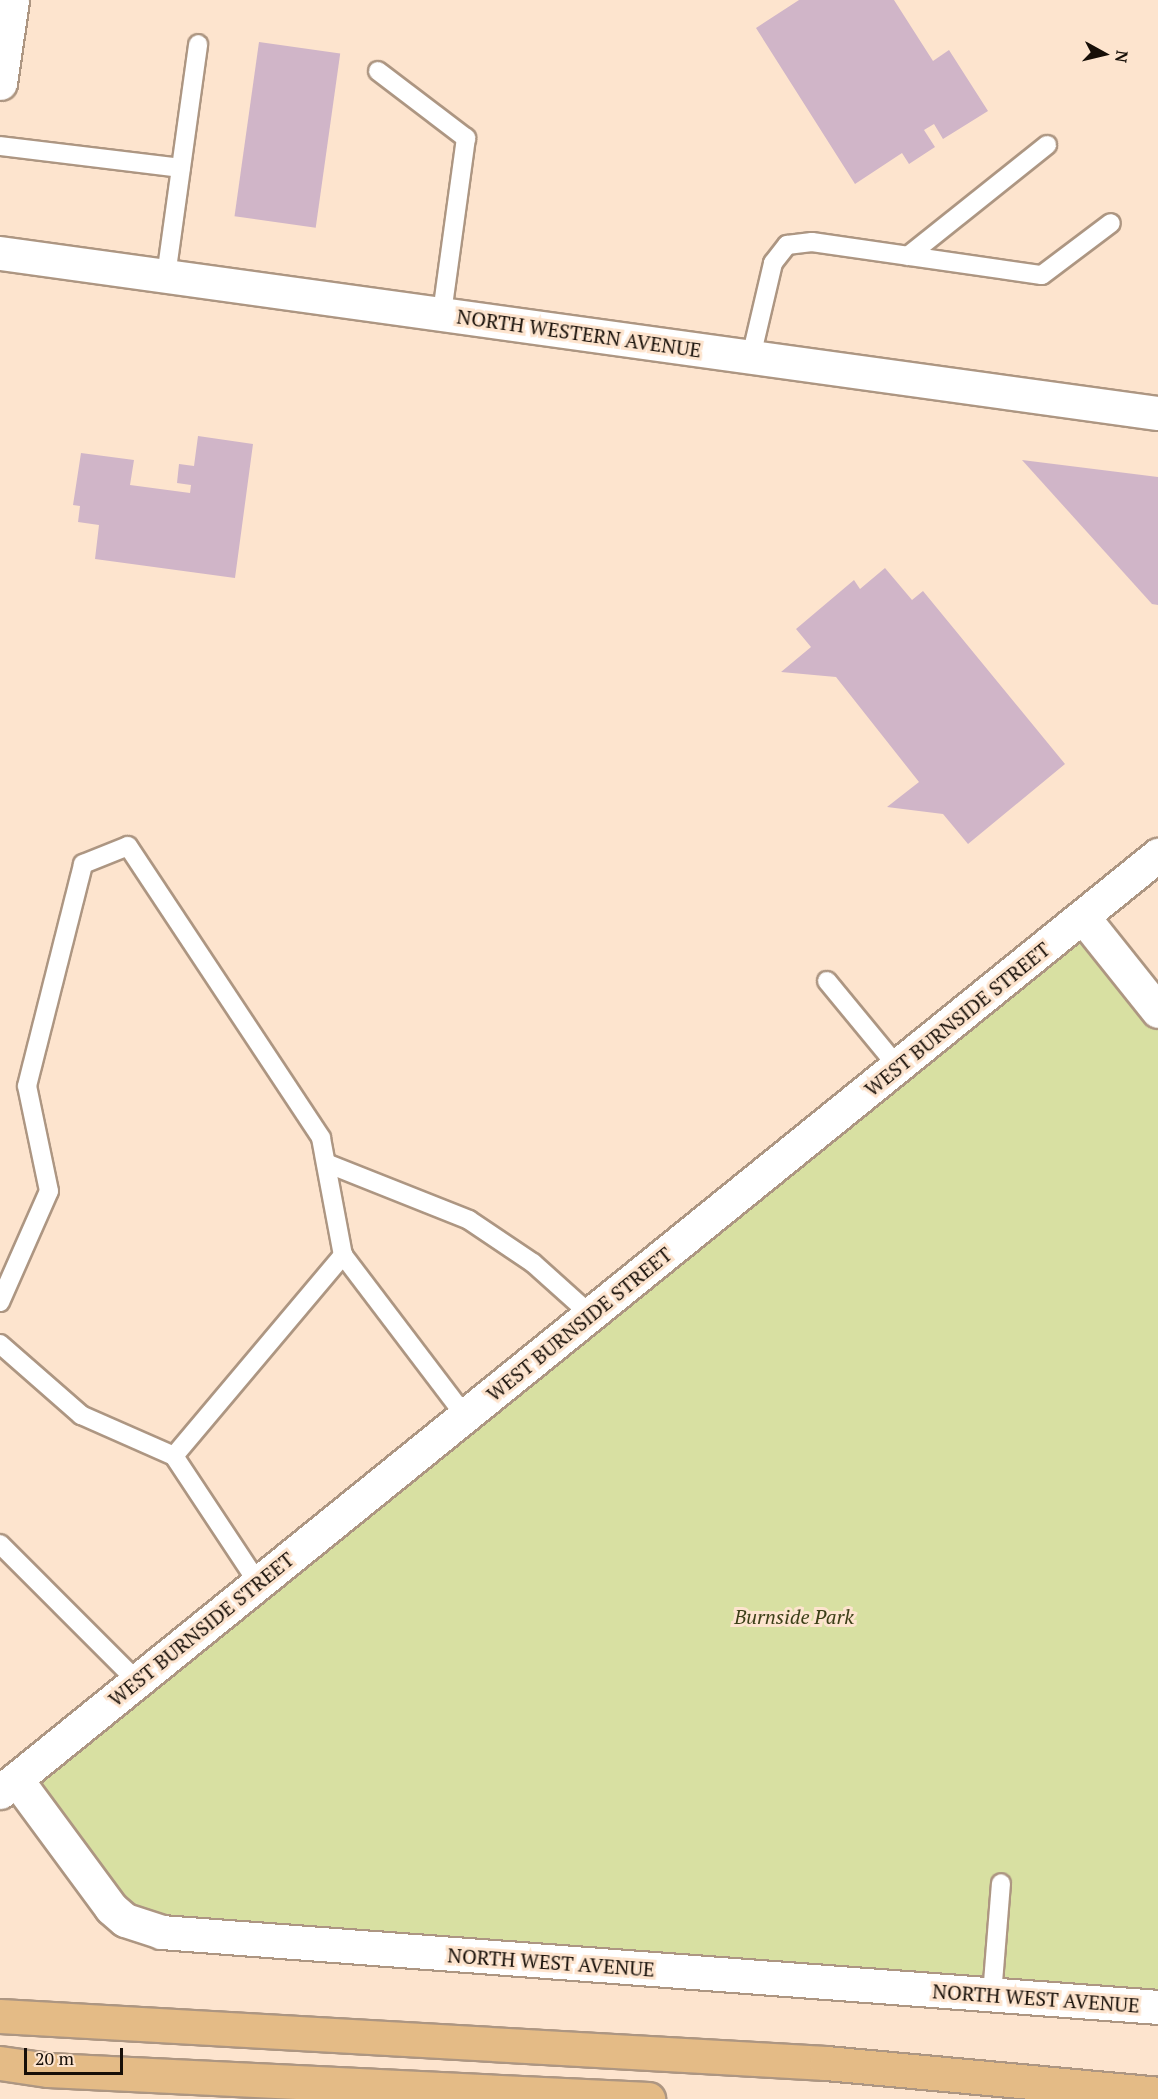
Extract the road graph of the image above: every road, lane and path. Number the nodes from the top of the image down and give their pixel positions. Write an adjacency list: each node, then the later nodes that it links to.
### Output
1 (12, 0): 4 (street)
2 (198, 44): 7 (lane)
3 (378, 70): 12 (lane)
4 (0, 83)
5 (1047, 145): 10 (lane)
6 (0, 146): 7 (lane)
7 (181, 168): 11 (lane)
8 (1111, 223): 10 (lane)
9 (0, 254): 11 (street, NORTH WESTERN AVENUE)
10 (908, 256): 13 (lane)
11 (166, 276): 12 (street, NORTH WESTERN AVENUE)
12 (442, 314): 13 (street, NORTH WESTERN AVENUE)
13 (751, 357): 14 (street, NORTH WESTERN AVENUE)
14 (1158, 413)
15 (1158, 855): 16 (street, WEST BURNSIDE STREET)
16 (1083, 917): 18 (street); 19 (street, WEST BURNSIDE STREET)
17 (827, 981): 19 (lane)
18 (1154, 997)
19 (898, 1067): 23 (street, WEST BURNSIDE STREET)
20 (326, 1163): 21 (lane); 22 (lane); 23 (lane)
21 (343, 1255): 25 (lane); 26 (lane)
22 (0, 1302)
23 (591, 1315): 25 (street, WEST BURNSIDE STREET)
24 (0, 1344): 26 (lane)
25 (465, 1416): 28 (street, WEST BURNSIDE STREET)
26 (174, 1456): 28 (lane)
27 (0, 1544): 29 (lane)
28 (258, 1583): 29 (street, WEST BURNSIDE STREET)
29 (137, 1681): 30 (street, WEST BURNSIDE STREET)
30 (8, 1786): 32 (street, NORTH WEST AVENUE)
31 (1001, 1883): 32 (lane)
32 (992, 1995): 33 (street, NORTH WEST AVENUE)
33 (1158, 2007)
34 (0, 2016): 36 (main road)
35 (0, 2063): 37 (main road)
36 (1158, 2094)
37 (648, 2099)

